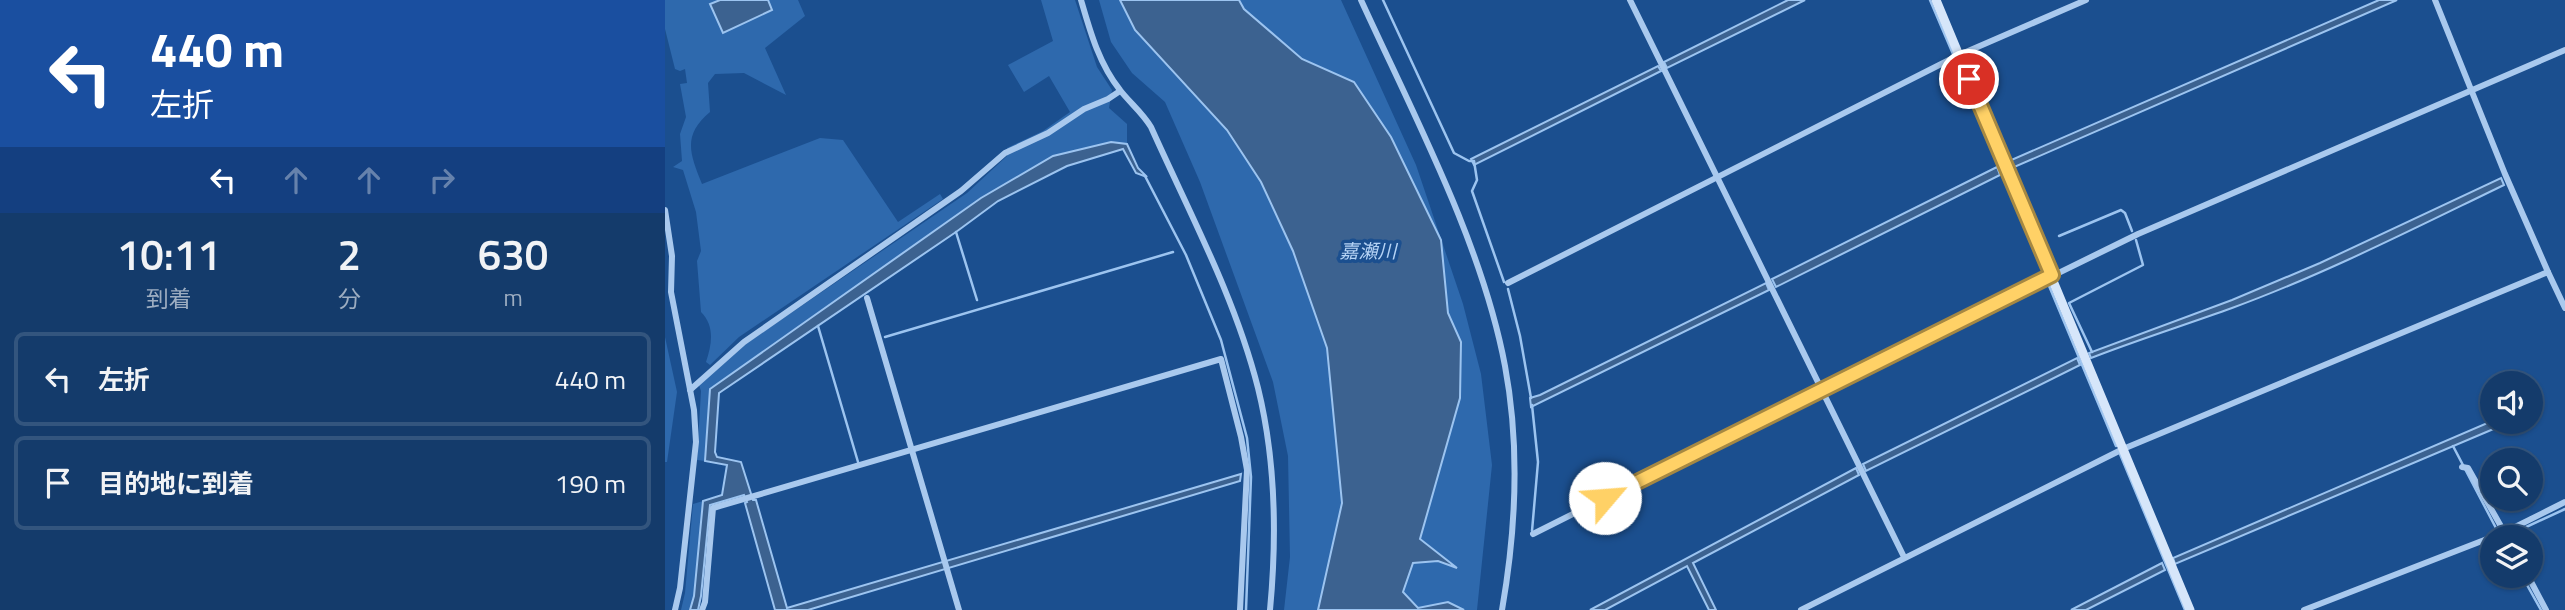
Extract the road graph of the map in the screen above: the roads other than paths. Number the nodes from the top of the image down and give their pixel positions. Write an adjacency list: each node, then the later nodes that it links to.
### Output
1 (1081, 0): 10 (street)
2 (1361, 0): 38 (street)
3 (1630, 0): 11 (street)
4 (1936, 0): 8 (street)
5 (2086, 0): 8 (street)
6 (2435, 0): 9 (street)
7 (2565, 50): 9 (street)
8 (1959, 55): 11 (street); 14 (street)
9 (2472, 89): 13 (street); 14 (street)
10 (1120, 91): 21 (street); 37 (street)
11 (1717, 177): 15 (street); 20 (street)
12 (665, 211): 21 (street)
13 (2548, 272): 17 (street); 22 (street)
14 (2052, 275): 20 (street); 22 (street)
15 (1508, 283)
16 (2565, 286): 17 (street)
17 (2556, 290): 19 (street)
18 (867, 298): 23 (street)
19 (2565, 308)
20 (1822, 389): 28 (street); 30 (street)
21 (690, 390): 33 (street)
22 (2123, 449): 30 (street); 40 (street)
23 (912, 450): 32 (street); 34 (street); 35 (street)
24 (2465, 468): 26 (street)
25 (2565, 502): 27 (street)
26 (2500, 525)
27 (2524, 525)
28 (1534, 534)
29 (2480, 545): 41 (street)
30 (1904, 557): 39 (street)
31 (2534, 588): 42 (street)
32 (1240, 609): 36 (street)
33 (675, 610)
34 (702, 610)
35 (959, 610)
36 (1231, 610)
37 (1270, 610)
38 (1502, 610)
39 (1801, 610)
40 (2190, 610)
41 (2304, 610)
42 (2546, 610)

